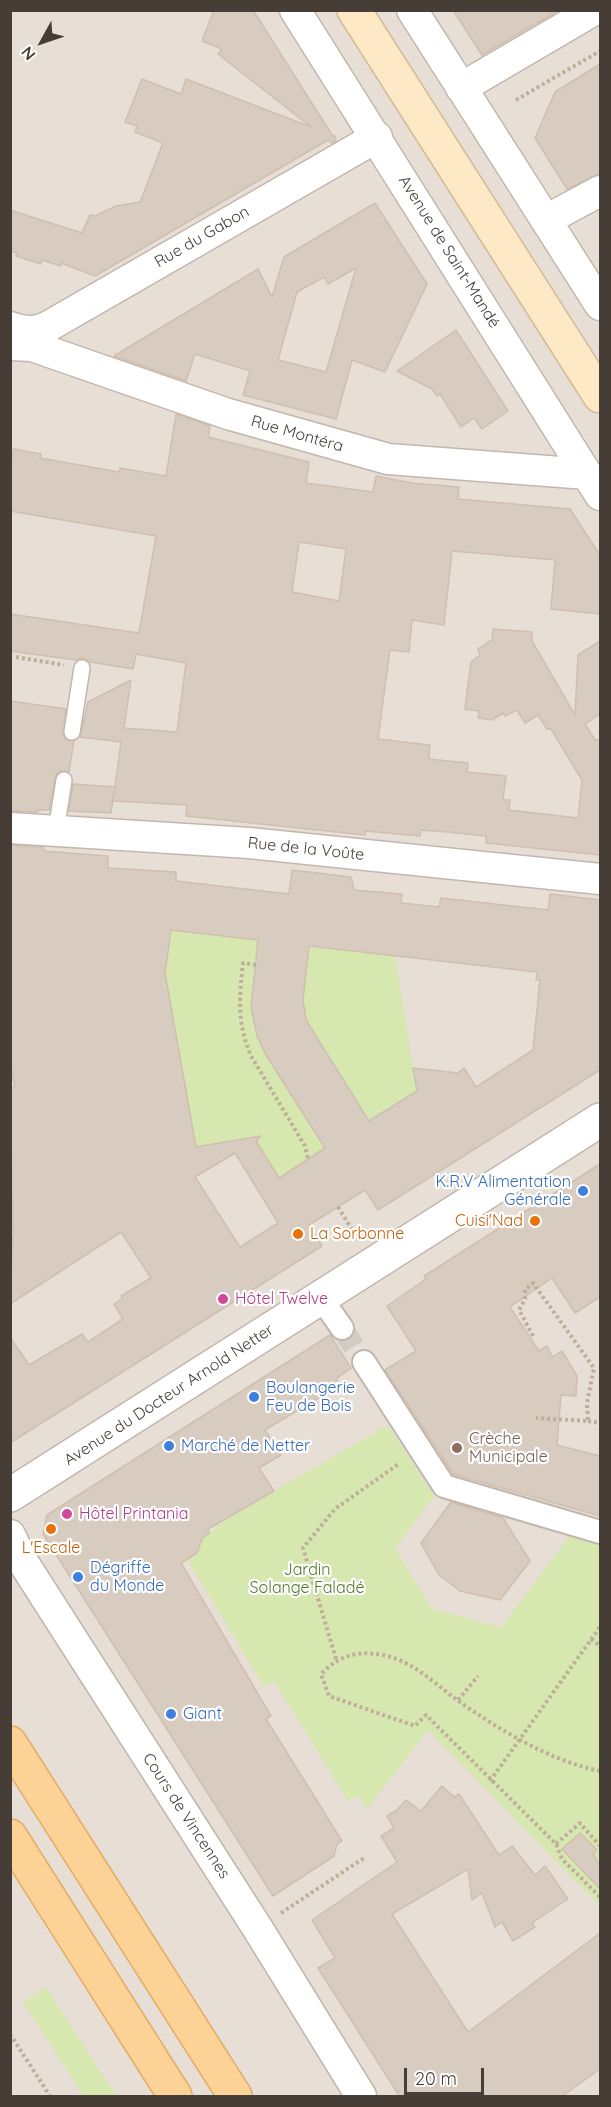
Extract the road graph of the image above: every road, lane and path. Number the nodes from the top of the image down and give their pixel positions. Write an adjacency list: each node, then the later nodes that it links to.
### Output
1 (295, 10): 8 (street, Avenue de Saint-Mandé)
2 (354, 10): 13 (main road)
3 (412, 10): 6 (street)
4 (594, 10): 6 (street)
5 (600, 51): 7 (path)
6 (461, 88): 10 (street)
7 (516, 100)
8 (376, 137): 12 (street, Rue du Gabon); 14 (street, Avenue de Saint-Mandé)
9 (600, 190): 10 (street)
10 (546, 220): 11 (street)
11 (600, 305)
12 (16, 337): 14 (street, Rue Montéra)
13 (600, 396)
14 (594, 484)
15 (16, 657): 16 (path)
16 (82, 668): 17 (lane)
17 (72, 732)
18 (64, 780): 20 (lane)
19 (10, 828): 20 (street, Rue de la Voûte)
20 (56, 831): 21 (street, Rue de la Voûte)
21 (600, 879)
22 (256, 965): 24 (path)
23 (600, 1120): 26 (street, Avenue du Docteur Arnold Netter)
24 (308, 1159)
25 (338, 1207): 26 (path)
26 (374, 1264): 27 (street, Avenue du Docteur Arnold Netter)
27 (321, 1298): 28 (street); 35 (street, Avenue du Docteur Arnold Netter)
28 (342, 1328)
29 (533, 1336): 32 (path)
30 (363, 1362): 34 (street)
31 (536, 1418): 32 (path)
32 (588, 1420): 33 (path)
33 (600, 1423)
34 (420, 1449): 36 (street); 41 (path)
35 (10, 1495)
36 (593, 1528)
37 (10, 1535): 58 (street, Cours de Vincennes)
38 (600, 1627): 39 (path)
39 (591, 1639): 40 (path); 44 (path)
40 (600, 1646)
41 (336, 1659): 43 (path); 47 (path)
42 (478, 1676): 43 (path)
43 (458, 1700): 44 (path)
44 (520, 1738): 46 (path); 47 (path)
45 (10, 1743): 57 (main road)
46 (600, 1771)
47 (490, 1781): 49 (path)
48 (10, 1836): 56 (main road)
49 (556, 1844): 50 (path); 52 (path)
50 (600, 1846)
51 (364, 1858): 53 (path)
52 (600, 1898)
53 (278, 1915)
54 (10, 2034): 55 (path)
55 (50, 2097)
56 (175, 2097)
57 (235, 2097)
58 (361, 2097)

